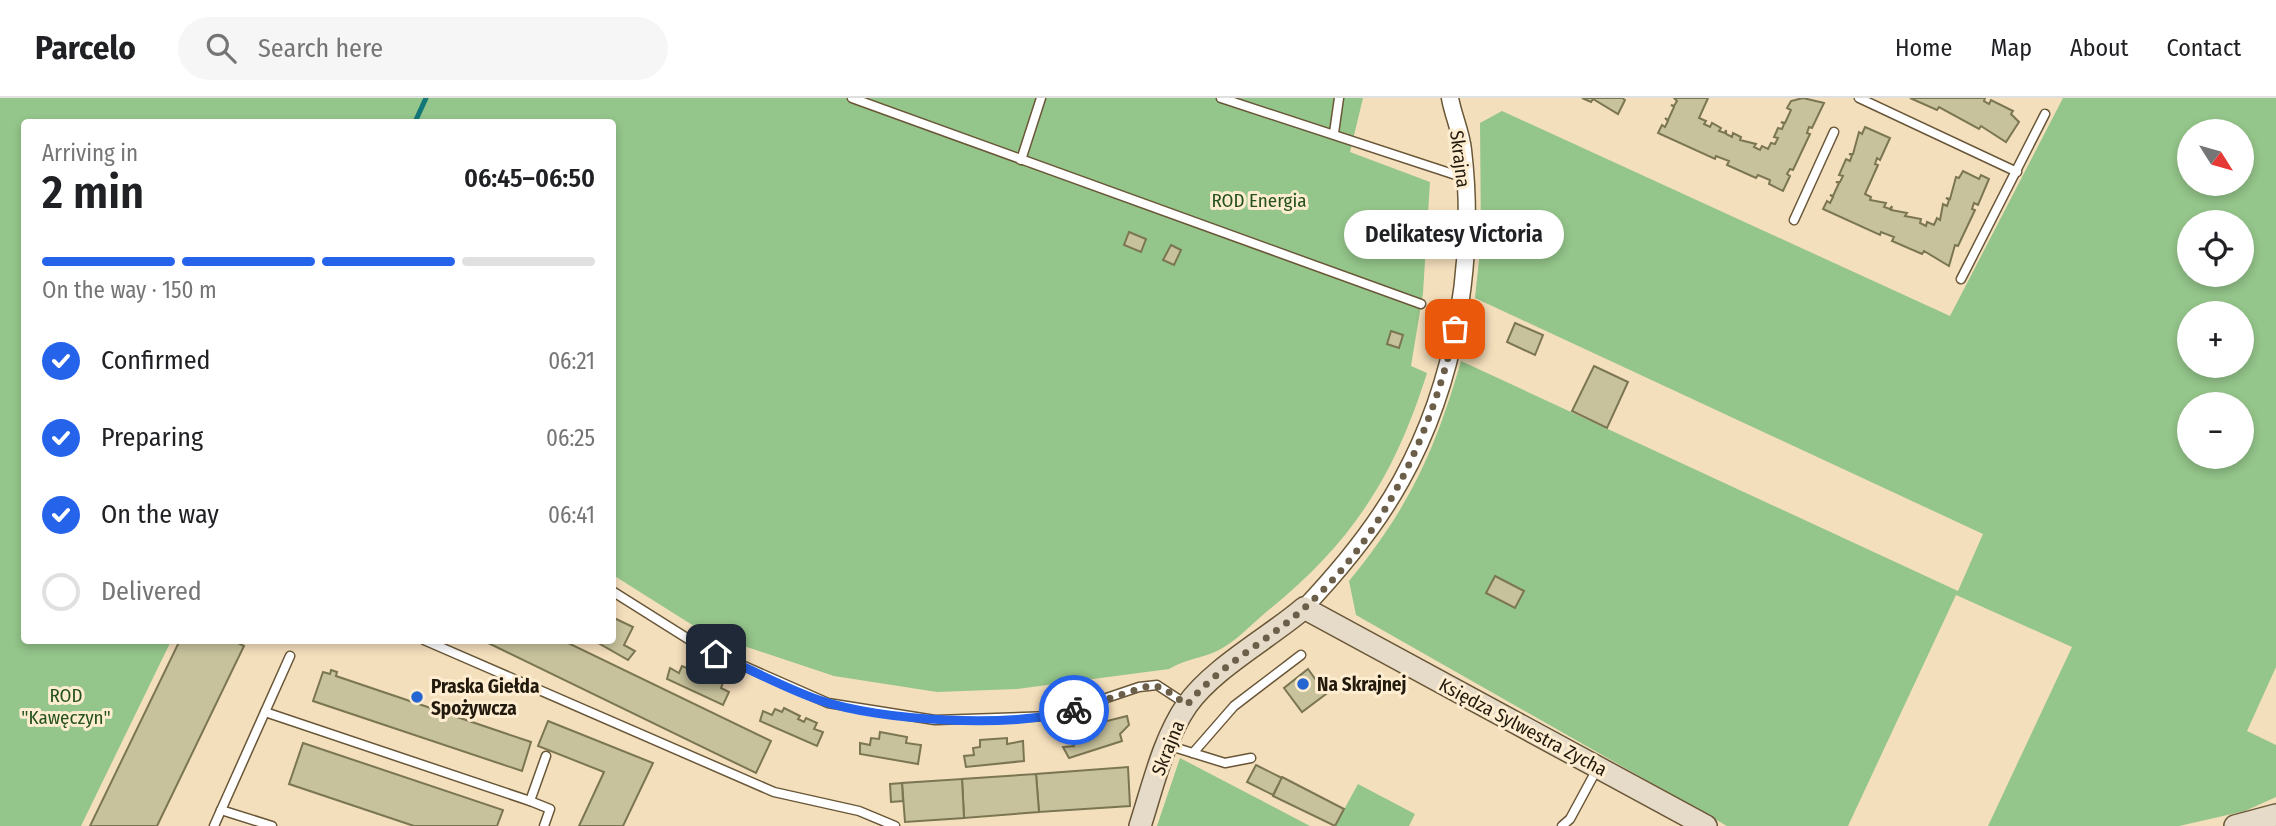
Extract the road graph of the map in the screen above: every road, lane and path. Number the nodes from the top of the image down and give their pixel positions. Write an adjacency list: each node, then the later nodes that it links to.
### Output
1 (852, 98): 10 (lane)
2 (1041, 98): 10 (lane)
3 (1221, 98): 9 (lane)
4 (1339, 98): 9 (lane)
5 (1450, 98): 12 (street, Skrajna)
6 (1860, 98): 11 (lane)
7 (2045, 114): 11 (lane)
8 (1834, 132): 13 (lane)
9 (1334, 133): 12 (lane)
10 (1021, 160): 15 (lane)
11 (2017, 172): 14 (lane)
12 (1465, 178): 17 (street, Skrajna)
13 (1794, 220)
14 (1961, 279)
15 (1421, 304)
16 (616, 594): 21 (lane)
17 (1304, 608): 21 (street, Skrajna); 27 (street, Księdza Sylwestra Zycha)
18 (433, 644): 34 (lane)
19 (1301, 655): 24 (lane)
20 (290, 656): 22 (lane)
21 (1187, 705): 23 (street, Skrajna)
22 (265, 712): 28 (lane); 29 (lane)
23 (1167, 745): 24 (lane); 35 (street, Skrajna)
24 (1193, 753): 26 (lane)
25 (546, 756): 28 (lane)
26 (1251, 758)
27 (1598, 767): 36 (lane); 37 (street, Księdza Sylwestra Zycha)
28 (530, 801): 33 (lane)
29 (221, 810): 31 (lane); 32 (lane)
30 (2266, 820): 38 (street)
31 (214, 826)
32 (272, 826)
33 (544, 826)
34 (895, 826)
35 (1140, 826)
36 (1562, 826)
37 (1706, 826)
38 (2235, 826)

